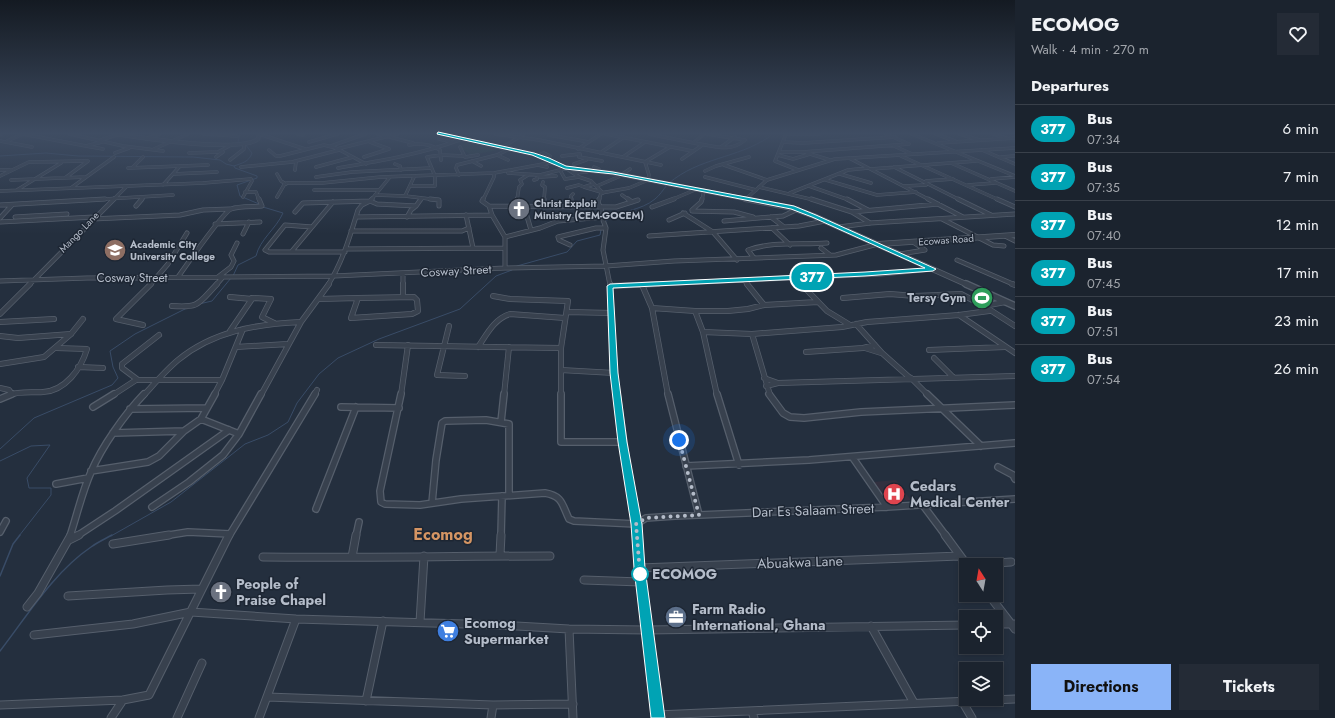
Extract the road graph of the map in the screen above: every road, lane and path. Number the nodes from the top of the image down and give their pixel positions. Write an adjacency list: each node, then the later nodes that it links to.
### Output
1 (503, 167): 37 (street)
2 (17, 168): 31 (street)
3 (53, 168): 65 (street)
4 (79, 168): 64 (street)
5 (99, 168): 57 (street)
6 (128, 168): 7 (street)
7 (133, 168): 8 (street)
8 (145, 168)
9 (179, 168): 47 (street)
10 (338, 168): 11 (street)
11 (341, 168)
12 (431, 168): 32 (street); 54 (street)
13 (457, 168): 50 (street)
14 (527, 168): 33 (street)
15 (563, 168): 29 (street)
16 (595, 168): 38 (street)
17 (630, 168): 52 (street)
18 (647, 168): 70 (street)
19 (716, 168): 39 (street)
20 (731, 168): 71 (street)
21 (791, 168): 36 (street)
22 (806, 168): 36 (street)
23 (870, 168): 24 (street); 49 (street); 87 (street)
24 (882, 168)
25 (895, 168): 76 (street)
26 (929, 168): 67 (street)
27 (960, 168): 73 (street)
28 (995, 168): 46 (street)
29 (568, 169): 34 (street); 35 (street); 45 (street)
30 (0, 170): 31 (street)
31 (11, 170): 53 (street)
32 (401, 170): 58 (street)
33 (517, 170): 37 (street); 42 (street)
34 (560, 170): 55 (street); 66 (street)
35 (589, 170): 38 (street); 45 (street)
36 (798, 170): 71 (street)
37 (508, 171): 41 (street)
38 (599, 171): 52 (street)
39 (705, 171)
40 (217, 172): 47 (street)
41 (501, 172): 44 (street); 51 (street)
42 (525, 172)
43 (1015, 172): 46 (street)
44 (494, 173): 50 (street); 127 (street)
45 (573, 173): 61 (street)
46 (1008, 173): 63 (street)
47 (173, 174): 78 (street)
48 (277, 174): 79 (street)
49 (840, 174): 72 (street); 75 (street)
50 (459, 175): 54 (street)
51 (529, 175): 55 (street); 128 (street)
52 (621, 175): 70 (street); 81 (street)
53 (0, 176)
54 (434, 176): 60 (street); 84 (street)
55 (538, 176): 56 (street); 69 (street)
56 (556, 176)
57 (86, 177): 64 (street); 90 (street)
58 (316, 177)
59 (390, 177): 60 (street); 79 (street); 96 (street)
60 (414, 177): 84 (street)
61 (579, 177): 66 (street); 81 (street)
62 (704, 177): 98 (street)
63 (1015, 177): 73 (street)
64 (65, 178): 65 (street)
65 (33, 179): 68 (street); 94 (street)
66 (565, 179): 80 (street)
67 (954, 179): 76 (street); 82 (street)
68 (11, 180)
69 (534, 180)
70 (648, 180): 92 (street); 93 (street)
71 (767, 180): 89 (street)
72 (826, 180): 86 (street); 103 (street)
73 (989, 180): 77 (street)
74 (543, 182): 130 (street)
75 (871, 183)
76 (925, 183): 87 (street); 149 (street)
77 (996, 183): 82 (street); 100 (street)
78 (163, 184): 83 (street); 101 (street)
79 (286, 184): 112 (street)
80 (578, 185): 88 (street); 91 (street)
81 (596, 185): 88 (street); 102 (street)
82 (967, 185): 134 (street)
83 (126, 186): 90 (street); 115 (street, Mango Lane)
84 (411, 186): 109 (street)
85 (615, 186): 92 (street)
86 (808, 186): 104 (street); 137 (street)
87 (904, 186): 103 (street)
88 (584, 187): 102 (street)
89 (759, 187): 98 (street); 104 (street)
90 (71, 188): 94 (street)
91 (567, 188)
92 (624, 189): 102 (street)
93 (697, 189): 97 (street); 133 (street)
94 (17, 190): 99 (street)
95 (314, 190): 96 (street)
96 (379, 190): 107 (street)
97 (704, 190): 114 (street); 138 (street)
98 (756, 190): 114 (street)
99 (0, 191)
100 (1015, 191)
101 (245, 192): 111 (street); 135 (street)
102 (603, 192): 132 (street)
103 (916, 192): 121 (street)
104 (790, 193): 140 (street)
105 (573, 194): 131 (street)
106 (173, 195): 110 (street)
107 (375, 195): 109 (street); 117 (street)
108 (622, 195): 119 (street)
109 (405, 196): 113 (street)
110 (143, 197): 115 (street); 124 (street)
111 (243, 197)
112 (277, 197)
113 (422, 198): 125 (street); 126 (street)
114 (747, 198): 136 (street)
115 (112, 199): 123 (street); 155 (street, Mango Lane)
116 (638, 200): 119 (street)
117 (369, 201): 120 (street); 125 (street)
118 (333, 202): 120 (street); 139 (street); 168 (street)
119 (632, 202): 132 (street)
120 (361, 203): 151 (street)
121 (938, 204): 137 (street); 153 (street)
122 (0, 205): 123 (street)
123 (12, 205): 154 (street)
124 (136, 206)
125 (416, 206): 147 (street)
126 (439, 206)
127 (489, 206): 128 (street); 145 (street)
128 (516, 206): 129 (street)
129 (524, 206): 130 (street); 175 (street)
130 (544, 207): 131 (street)
131 (571, 207): 132 (street)
132 (599, 207): 152 (street)
133 (652, 207)
134 (1015, 207)
135 (230, 209): 155 (street); 167 (street)
136 (798, 209): 148 (street); 162 (street)
137 (868, 210): 140 (street)
138 (692, 211): 141 (street); 156 (street)
139 (295, 212)
140 (852, 212): 166 (street)
141 (683, 213): 159 (street); 179 (street)
142 (67, 214): 146 (street)
143 (1015, 214): 149 (street)
144 (466, 215): 145 (street); 147 (street); 171 (street)
145 (492, 215): 185 (street)
146 (44, 216): 150 (street); 158 (street)
147 (407, 216): 151 (street)
148 (771, 216): 156 (street); 169 (street)
149 (992, 216): 153 (street)
150 (15, 217)
151 (356, 217): 177 (street)
152 (604, 217): 172 (street); 175 (street)
153 (963, 217): 157 (street)
154 (0, 218)
155 (93, 218): 158 (street); 214 (street, Mango Lane)
156 (754, 218): 160 (street)
157 (941, 218): 166 (street); 186 (street)
158 (39, 220): 163 (street)
159 (669, 220)
160 (731, 220): 161 (street); 174 (street)
161 (724, 221)
162 (825, 221): 169 (street); 170 (street)
163 (0, 222)
164 (249, 222): 165 (street); 167 (street); 181 (street)
165 (260, 222)
166 (870, 223): 170 (street)
167 (215, 224): 210 (street)
168 (312, 227): 198 (street); 198 (street)
169 (784, 227): 173 (street)
170 (839, 227): 191 (street)
171 (469, 228): 176 (street); 178 (street)
172 (602, 228): 192 (street); 205 (street)
173 (772, 228): 174 (street); 193 (street)
174 (740, 229): 179 (street)
175 (531, 230): 185 (street)
176 (462, 231): 177 (street); 178 (street)
177 (352, 232): 199 (street)
178 (470, 232): 195 (street)
179 (713, 232): 183 (street); 203 (street)
180 (187, 233): 213 (street)
181 (243, 234)
182 (1015, 235): 184 (street, Ecowas Road)
183 (649, 236)
184 (1005, 236): 186 (street, Ecowas Road); 187 (street)
185 (505, 237): 196 (street)
186 (977, 238): 188 (street, Ecowas Road); 194 (street)
187 (1015, 241)
188 (913, 242): 191 (street, Ecowas Road); 200 (street)
189 (237, 243): 211 (street)
190 (827, 243): 193 (street)
191 (878, 244): 200 (street); 201 (street, Cosway Street)
192 (570, 245)
193 (790, 245): 202 (street)
194 (1004, 246)
195 (473, 248): 196 (street); 199 (street)
196 (504, 248): 206 (street)
197 (821, 248): 201 (street)
198 (292, 251): 199 (street)
199 (345, 251): 209 (street)
200 (900, 254): 207 (street)
201 (830, 256): 202 (street, Cosway Street)
202 (754, 258): 203 (street, Cosway Street)
203 (737, 260): 205 (street, Cosway Street)
204 (957, 260): 218 (street)
205 (606, 266): 206 (street, Cosway Street); 221 (street)
206 (505, 268): 208 (street, Cosway Street)
207 (933, 269): 212 (street); 230 (street)
208 (403, 274): 209 (street, Cosway Street); 224 (street)
209 (334, 276): 211 (street, Cosway Street); 228 (street)
210 (178, 277): 211 (street, Cosway Street); 213 (street, Cosway Street)
211 (222, 277): 232 (street)
212 (794, 277): 215 (street); 229 (street)
213 (158, 278): 214 (street, Cosway Street); 250 (street)
214 (33, 280): 216 (street, Cosway Street); 240 (street, Mango Lane)
215 (744, 280): 219 (street); 231 (street)
216 (0, 281)
217 (1015, 281): 218 (street)
218 (1009, 282): 220 (street)
219 (642, 285): 221 (street); 235 (street)
220 (1015, 285)
221 (610, 286): 239 (street)
222 (492, 296): 238 (street)
223 (230, 297): 225 (street)
224 (403, 297): 226 (street); 226 (street)
225 (252, 298): 247 (street); 255 (street)
226 (358, 298): 228 (street)
227 (843, 298): 233 (street)
228 (319, 299): 248 (street)
229 (818, 302): 231 (street); 245 (street)
230 (1004, 302): 233 (street); 234 (street)
231 (764, 305): 236 (street)
232 (172, 306)
233 (984, 306): 237 (street)
234 (1015, 306)
235 (652, 308): 236 (street); 316 (street)
236 (694, 311): 256 (street)
237 (989, 311): 241 (street); 252 (street)
238 (567, 312): 239 (street); 242 (street)
239 (612, 313): 282 (street)
240 (0, 314)
241 (959, 315): 249 (street); 269 (street)
242 (565, 318): 267 (street); 271 (street)
243 (54, 319): 246 (street)
244 (83, 319): 257 (street)
245 (840, 321): 249 (street); 253 (street)
246 (0, 322)
247 (274, 322): 248 (street); 254 (street)
248 (301, 322): 261 (street)
249 (853, 324): 253 (street); 265 (street)
250 (143, 325)
251 (449, 326): 264 (street)
252 (1015, 326)
253 (842, 327): 258 (street)
254 (243, 329): 255 (street); 266 (street)
255 (230, 331): 289 (street)
256 (703, 332): 258 (street); 315 (street)
257 (70, 334): 260 (street); 270 (street)
258 (752, 334): 286 (street)
259 (158, 335): 288 (street)
260 (0, 336)
261 (288, 344): 266 (street); 310 (street)
262 (376, 345): 263 (street)
263 (408, 346): 264 (street); 302 (street)
264 (444, 346): 267 (street); 283 (street)
265 (875, 346): 272 (street); 275 (street)
266 (236, 347): 290 (street)
267 (478, 347): 268 (street)
268 (509, 347): 271 (street); 306 (street)
269 (1004, 347): 273 (street); 276 (street)
270 (56, 348): 278 (street); 279 (street)
271 (562, 348): 281 (street)
272 (864, 348): 274 (street); 275 (street)
273 (929, 350)
274 (806, 352)
275 (882, 353): 287 (street)
276 (1015, 353)
277 (934, 358): 285 (street)
278 (0, 364)
279 (78, 367): 280 (street); 295 (street)
280 (103, 368)
281 (561, 370): 282 (street); 311 (street)
282 (614, 373): 311 (street)
283 (465, 376)
284 (1015, 376): 285 (street)
285 (953, 377): 287 (street)
286 (764, 378): 291 (street); 292 (street)
287 (910, 378): 291 (street); 304 (street)
288 (136, 380): 289 (street); 298 (street)
289 (157, 380): 290 (street); 303 (street)
290 (222, 380): 301 (street)
291 (778, 383): 292 (street)
292 (766, 386): 304 (street)
293 (0, 388): 295 (street)
294 (317, 390): 335 (street)
295 (10, 393): 296 (street)
296 (0, 399)
297 (1015, 405): 304 (street)
298 (93, 407)
299 (341, 407): 300 (street)
300 (356, 407): 302 (street); 329 (street)
301 (207, 408): 303 (street); 305 (street)
302 (399, 408): 325 (street)
303 (130, 409): 309 (street)
304 (944, 410): 313 (street)
305 (201, 419): 307 (street); 308 (street)
306 (501, 422): 322 (street); 325 (street)
307 (229, 430): 310 (street); 336 (street)
308 (184, 431): 309 (street); 318 (street)
309 (113, 433): 318 (street)
310 (239, 434): 327 (street)
311 (623, 442): 333 (street)
312 (1015, 443): 313 (street)
313 (981, 446): 314 (street)
314 (853, 458): 315 (street); 328 (street)
315 (739, 465): 316 (street)
316 (686, 466): 330 (street)
317 (998, 467): 320 (street)
318 (91, 471): 319 (street)
319 (88, 478): 321 (street); 336 (street)
320 (1015, 479)
321 (56, 484)
322 (510, 495): 323 (street); 333 (street)
323 (502, 496): 325 (street); 338 (street)
324 (1015, 499): 326 (street, Dar Es Salaam Street)
325 (432, 503)
326 (922, 504): 328 (street, Dar Es Salaam Street); 341 (street)
327 (152, 507)
328 (887, 507): 330 (street, Dar Es Salaam Street)
329 (316, 509)
330 (699, 515): 333 (street, Dar Es Salaam Street)
331 (6, 522): 334 (street)
332 (359, 522): 343 (street)
333 (636, 524): 346 (street)
334 (0, 532)
335 (230, 534): 337 (street); 349 (street)
336 (69, 540): 352 (street)
337 (113, 544)
338 (500, 555): 339 (street); 340 (street)
339 (424, 556): 343 (street); 356 (street)
340 (550, 556)
341 (960, 556): 346 (street, Abuakwa Lane)
342 (263, 557): 343 (street)
343 (352, 557)
344 (1011, 562): 345 (street)
345 (1003, 563)
346 (640, 568): 348 (street)
347 (584, 580): 348 (street)
348 (642, 582): 362 (street)
349 (201, 589): 350 (street); 353 (street)
350 (68, 596)
351 (995, 602): 360 (street)
352 (27, 607)
353 (191, 612): 354 (street); 363 (street); 368 (street)
354 (296, 619): 355 (street); 365 (street)
355 (384, 622): 356 (street); 369 (street)
356 (420, 622): 361 (street)
357 (959, 625): 359 (street)
358 (1003, 625): 360 (street)
359 (870, 626): 362 (street); 371 (street)
360 (1014, 626)
361 (569, 629): 362 (street); 372 (street)
362 (647, 630): 377 (street)
363 (34, 635)
364 (202, 663): 379 (street)
365 (267, 697): 369 (street); 380 (street)
366 (1003, 699): 367 (street)
367 (1015, 699)
368 (123, 700): 373 (street); 378 (street)
369 (366, 701): 374 (street)
370 (959, 701): 371 (street)
371 (914, 703): 376 (street)
372 (573, 704): 374 (street); 382 (street)
373 (0, 705)
374 (493, 705): 381 (street)
375 (965, 706): 383 (street)
376 (753, 714): 377 (street)
377 (658, 716)
378 (111, 718)
379 (177, 718)
380 (259, 718)
381 (491, 718)
382 (573, 718)
383 (972, 718)

